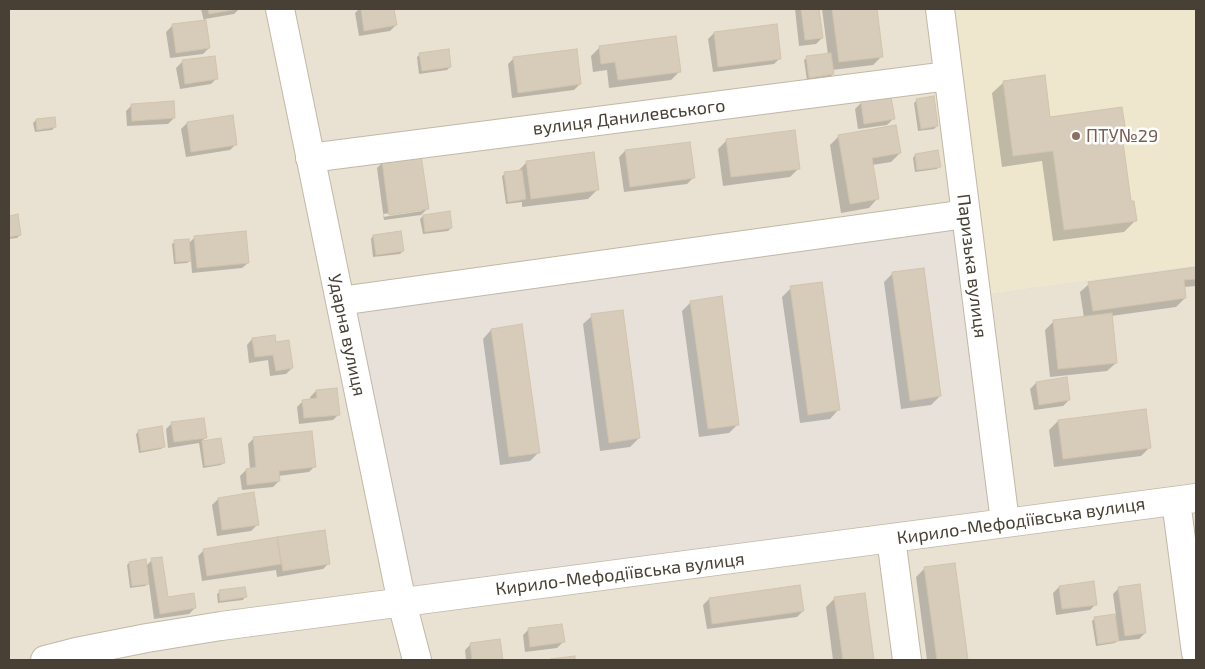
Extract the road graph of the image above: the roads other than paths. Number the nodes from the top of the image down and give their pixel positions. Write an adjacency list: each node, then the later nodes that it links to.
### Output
1 (280, 9): 4 (street, Ударна вулиця)
2 (940, 9): 3 (street, Паризька вулиця)
3 (948, 76): 4 (street, вулиця Данилевського); 5 (street, Паризька вулиця)
4 (310, 158): 6 (street, Ударна вулиця)
5 (966, 214): 6 (street); 8 (street, Паризька вулиця)
6 (340, 301): 10 (street, Ударна вулиця)
7 (1186, 499): 8 (street, Кирило-Мефодіївська вулиця); 11 (street)
8 (1005, 522): 9 (street, Кирило-Мефодіївська вулиця)
9 (891, 538): 10 (street, Кирило-Мефодіївська вулиця); 14 (street)
10 (402, 602): 12 (street, Кирило-Мефодіївська вулиця); 13 (street, Ударна вулиця)
11 (1196, 653)
12 (45, 660)
13 (417, 660)
14 (907, 660)

